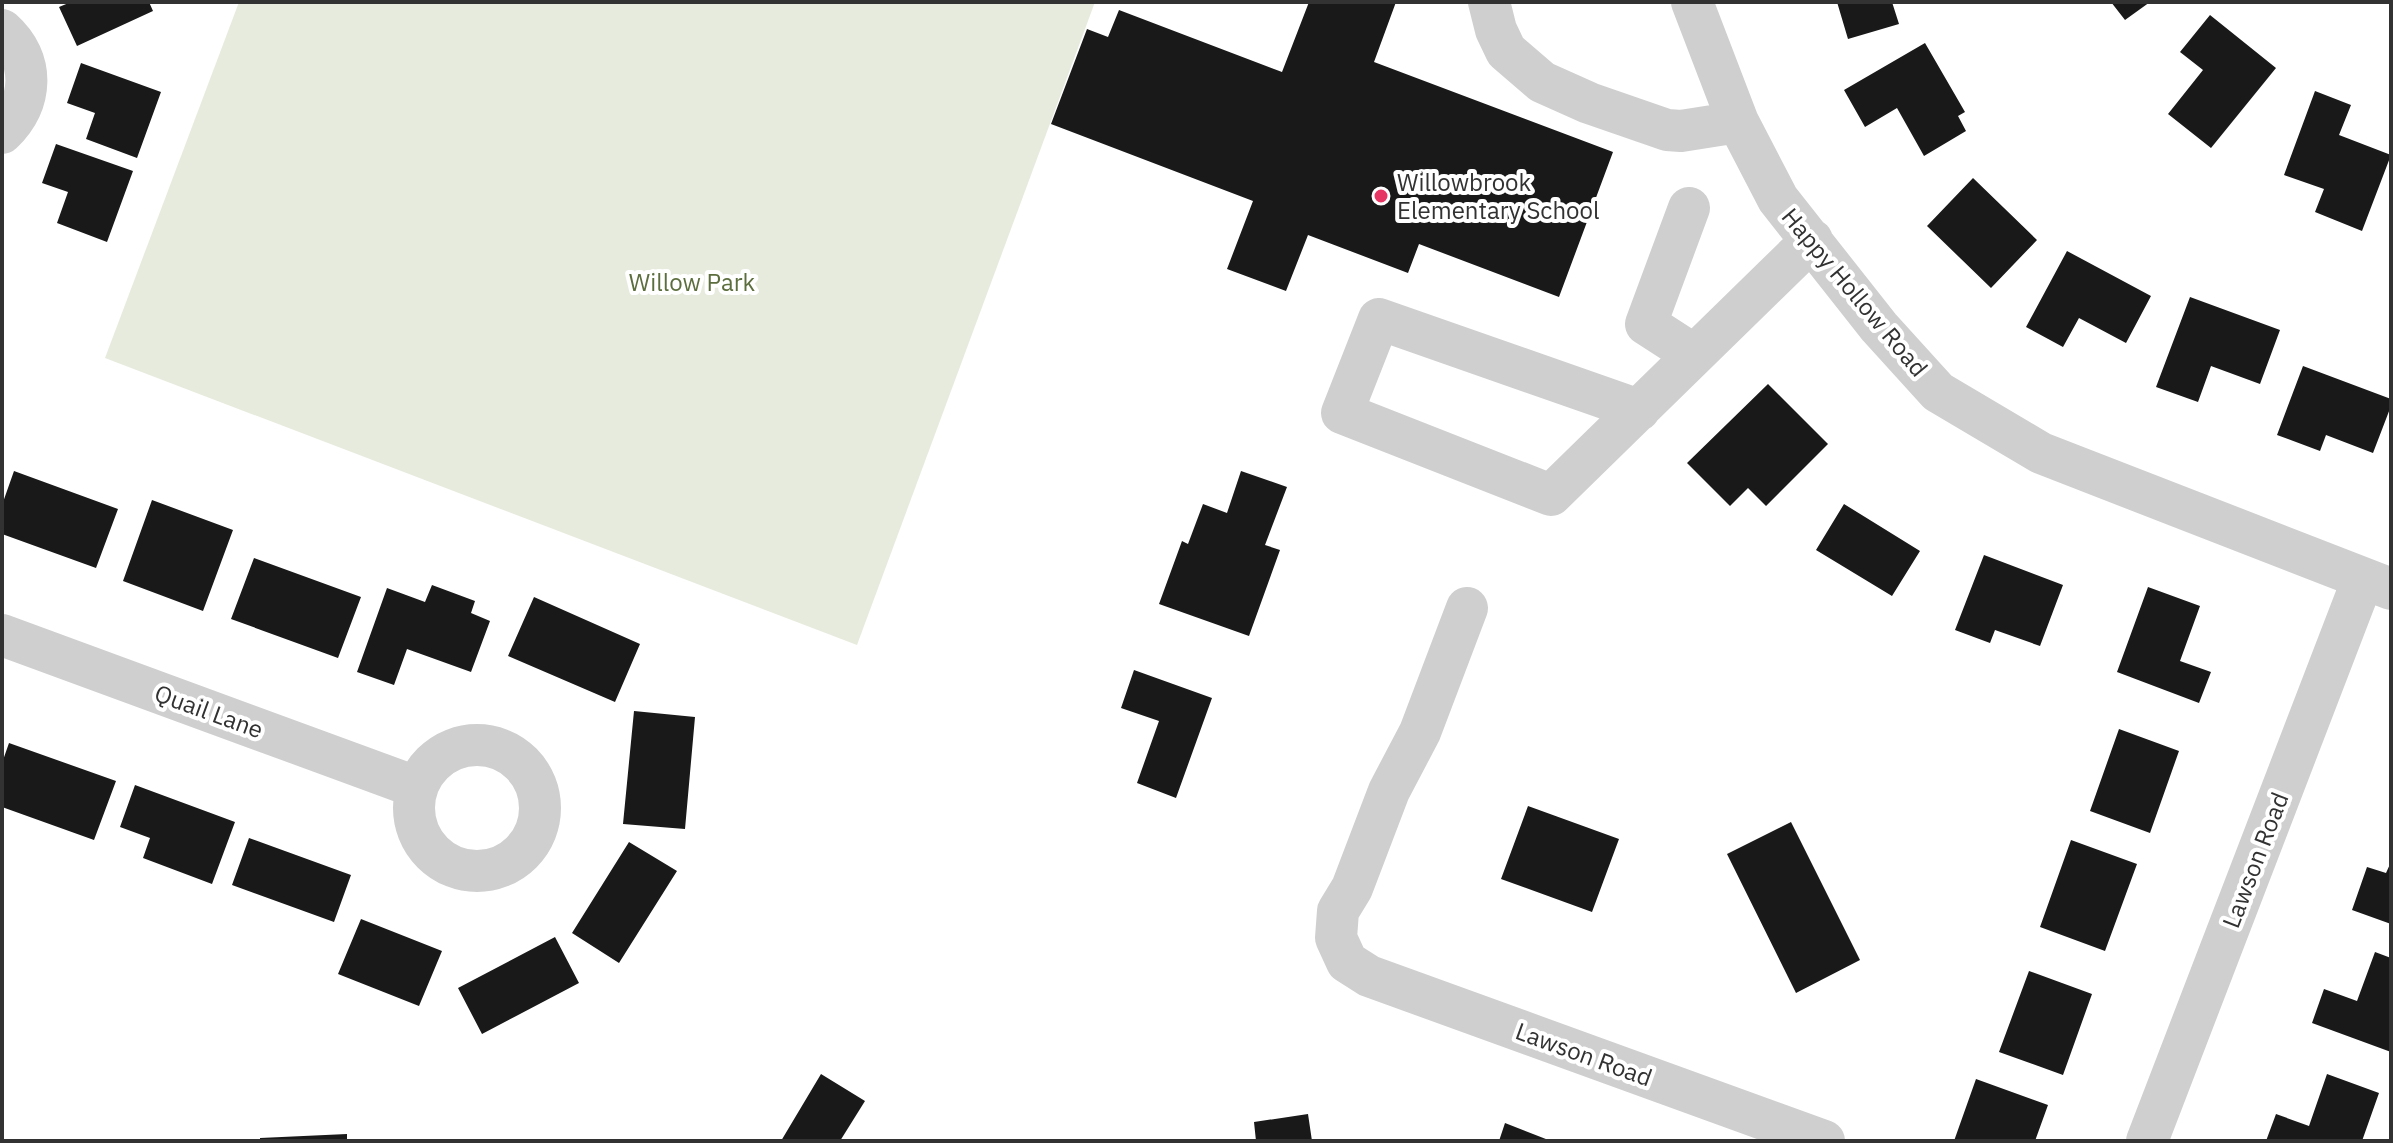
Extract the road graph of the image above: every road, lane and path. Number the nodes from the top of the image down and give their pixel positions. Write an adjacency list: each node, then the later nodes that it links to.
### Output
1 (1489, 2): 4 (street)
2 (1692, 2): 4 (street, Happy Hollow Road)
3 (2, 30): 5 (street)
4 (1738, 122): 7 (street, Happy Hollow Road)
5 (2, 133)
6 (1689, 208): 8 (street)
7 (1812, 240): 8 (street); 10 (street, Happy Hollow Road)
8 (1694, 355): 9 (street)
9 (1639, 410): 9 (street)
10 (2377, 584): 15 (street, Lawson Road)
11 (1467, 608): 14 (street, Lawson Road)
12 (2, 635): 13 (street, Quail Lane)
13 (416, 787)
14 (1824, 1141)
15 (2147, 1141)

